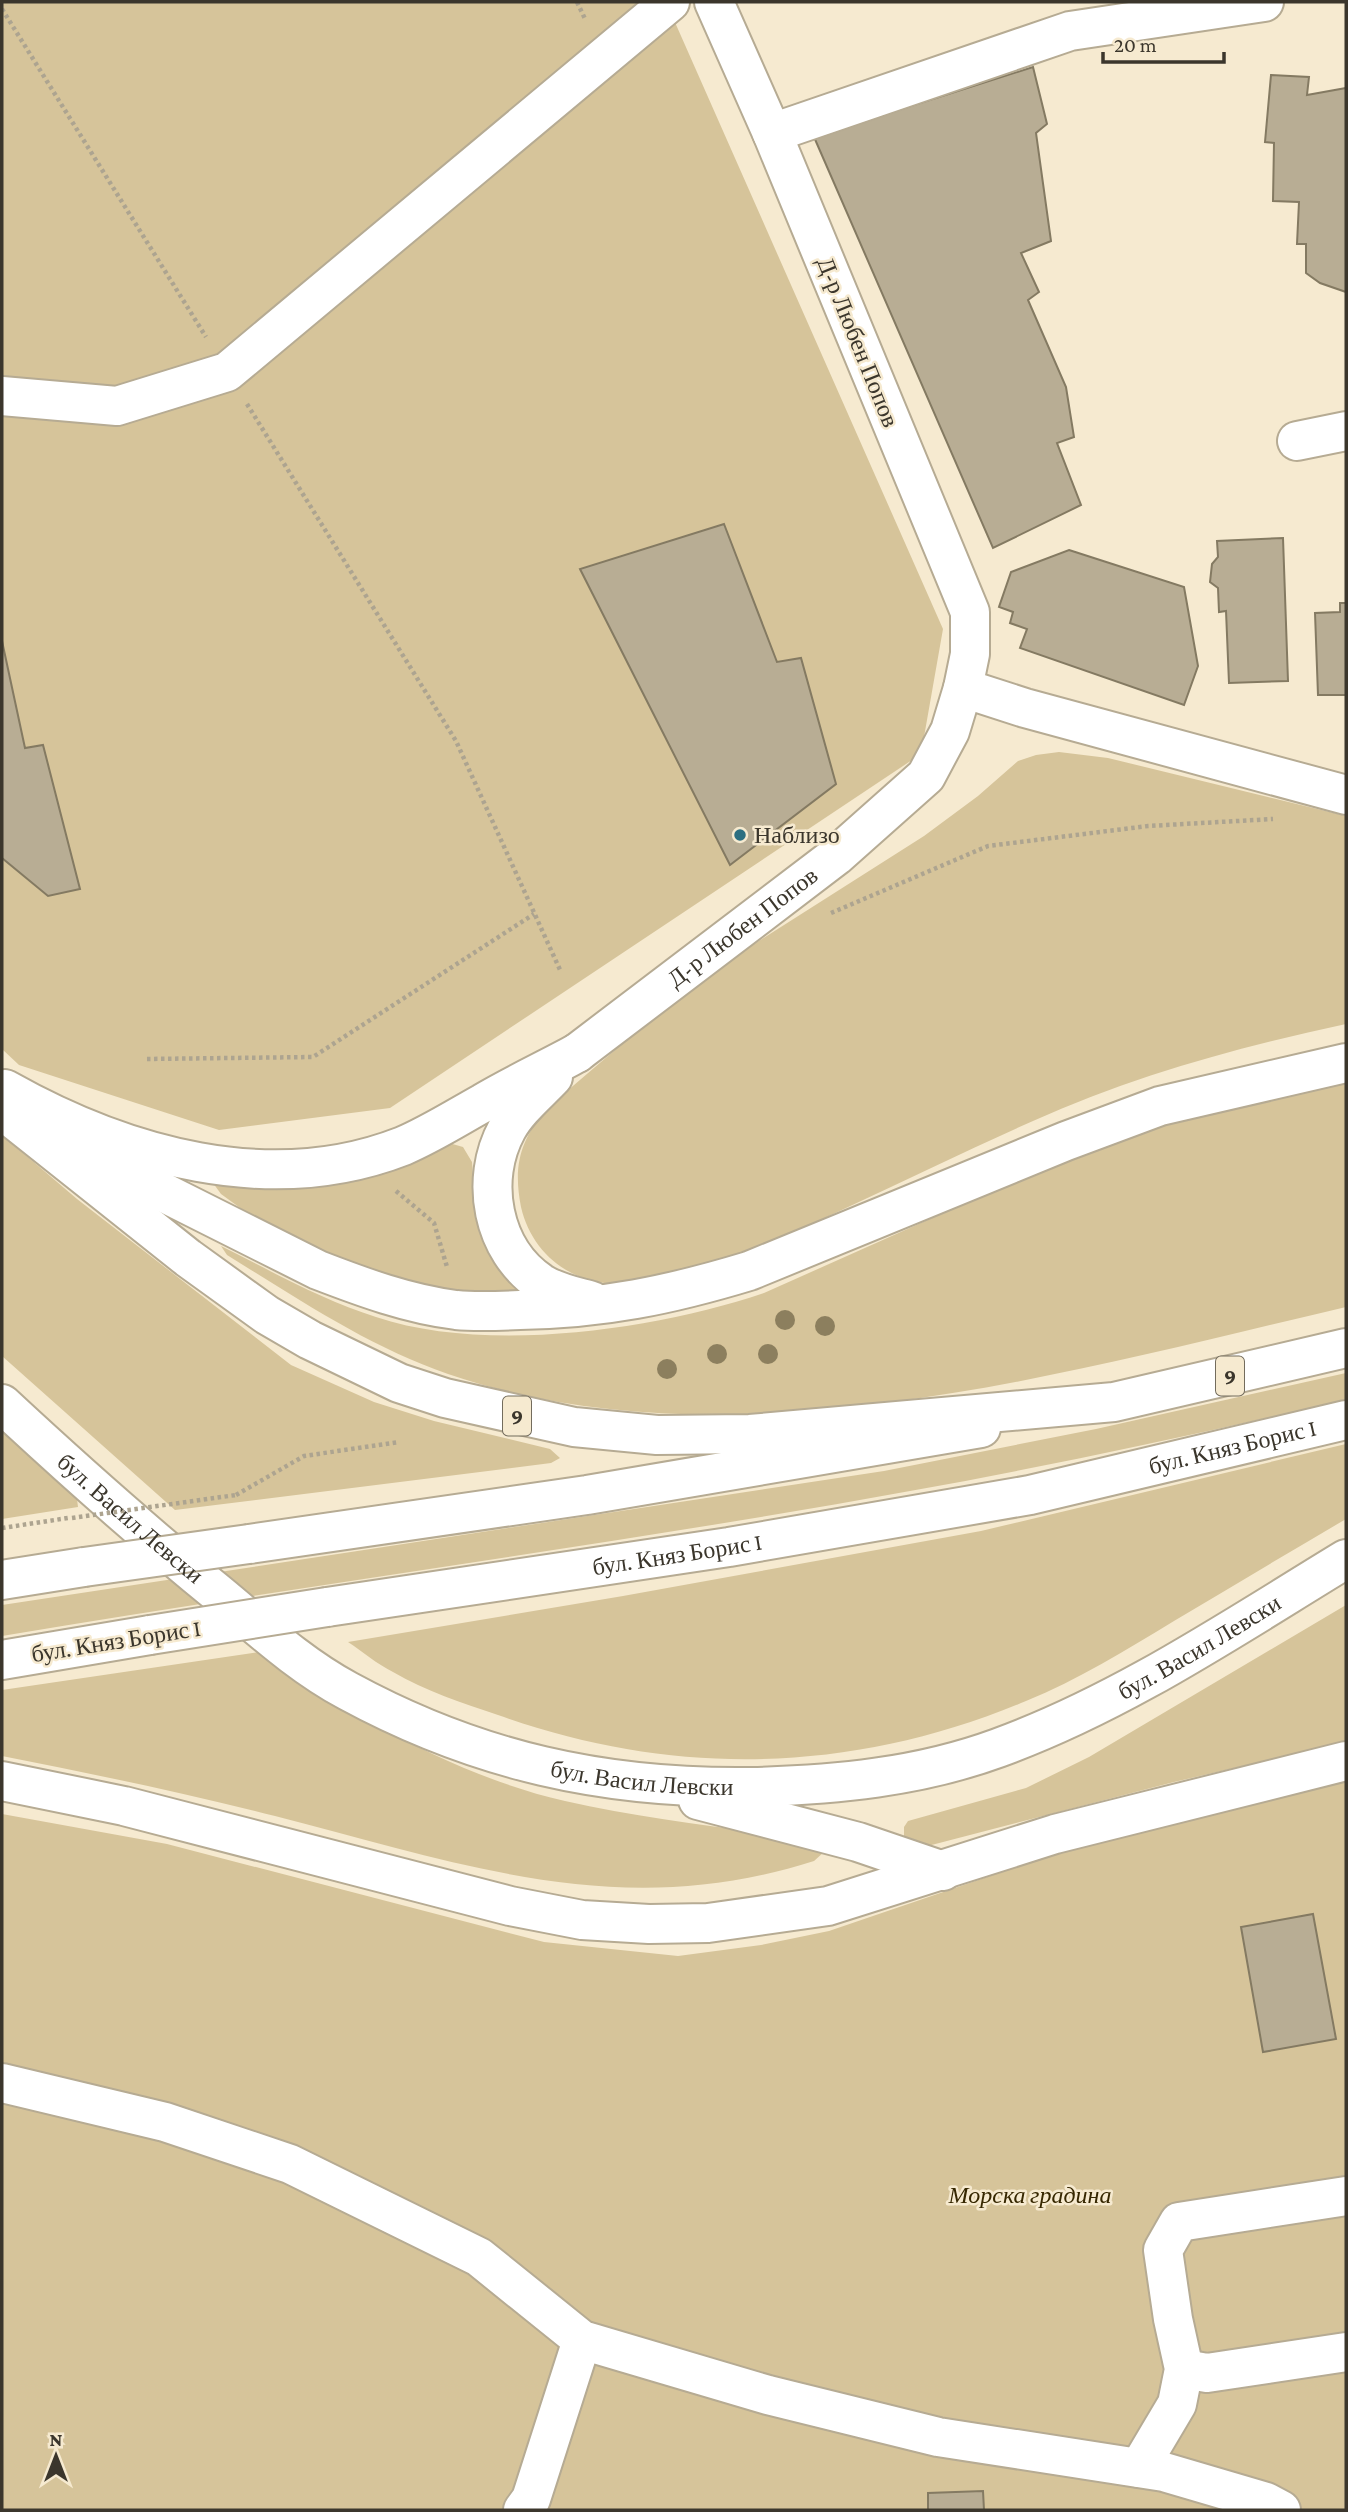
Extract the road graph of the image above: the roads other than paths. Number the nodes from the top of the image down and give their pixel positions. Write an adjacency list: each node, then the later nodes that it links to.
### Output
1 (670, 2): 5 (main road)
2 (713, 2): 4 (main road, Д-р Любен Попов)
3 (1264, 2): 4 (main road)
4 (772, 133): 8 (main road, Д-р Любен Попов)
5 (2, 397)
6 (1346, 431): 7 (main road)
7 (1297, 441)
8 (963, 688): 9 (main road); 10 (main road, Д-р Любен Попов)
9 (1346, 795)
10 (577, 1053): 12 (main road); 13 (main road)
11 (1346, 1063): 13 (main road)
12 (3, 1104): 13 (main road); 15 (main road, 9)
13 (611, 1306)
14 (1346, 1348): 15 (main road, 9)
15 (1114, 1402): 19 (main road, bridge)
16 (2, 1405): 25 (main road, бул. Васил Левски)
17 (1346, 1420): 20 (main road, бул. Княз Борис I, bridge)
18 (1346, 1559): 25 (main road, бул. Васил Левски)
19 (2, 1580)
20 (2, 1660)
21 (1346, 1761): 22 (main road)
22 (1289, 1775): 23 (main road); 26 (main road)
23 (1346, 1777)
24 (2, 1781): 26 (main road)
25 (628, 1782): 26 (main road)
26 (943, 1871)
27 (2, 2083): 29 (main road)
28 (1346, 2196): 31 (main road)
29 (582, 2340): 32 (main road); 33 (main road)
30 (1346, 2352): 31 (main road)
31 (1184, 2369): 32 (main road)
32 (1139, 2468): 34 (main road)
33 (523, 2510)
34 (1281, 2510)

